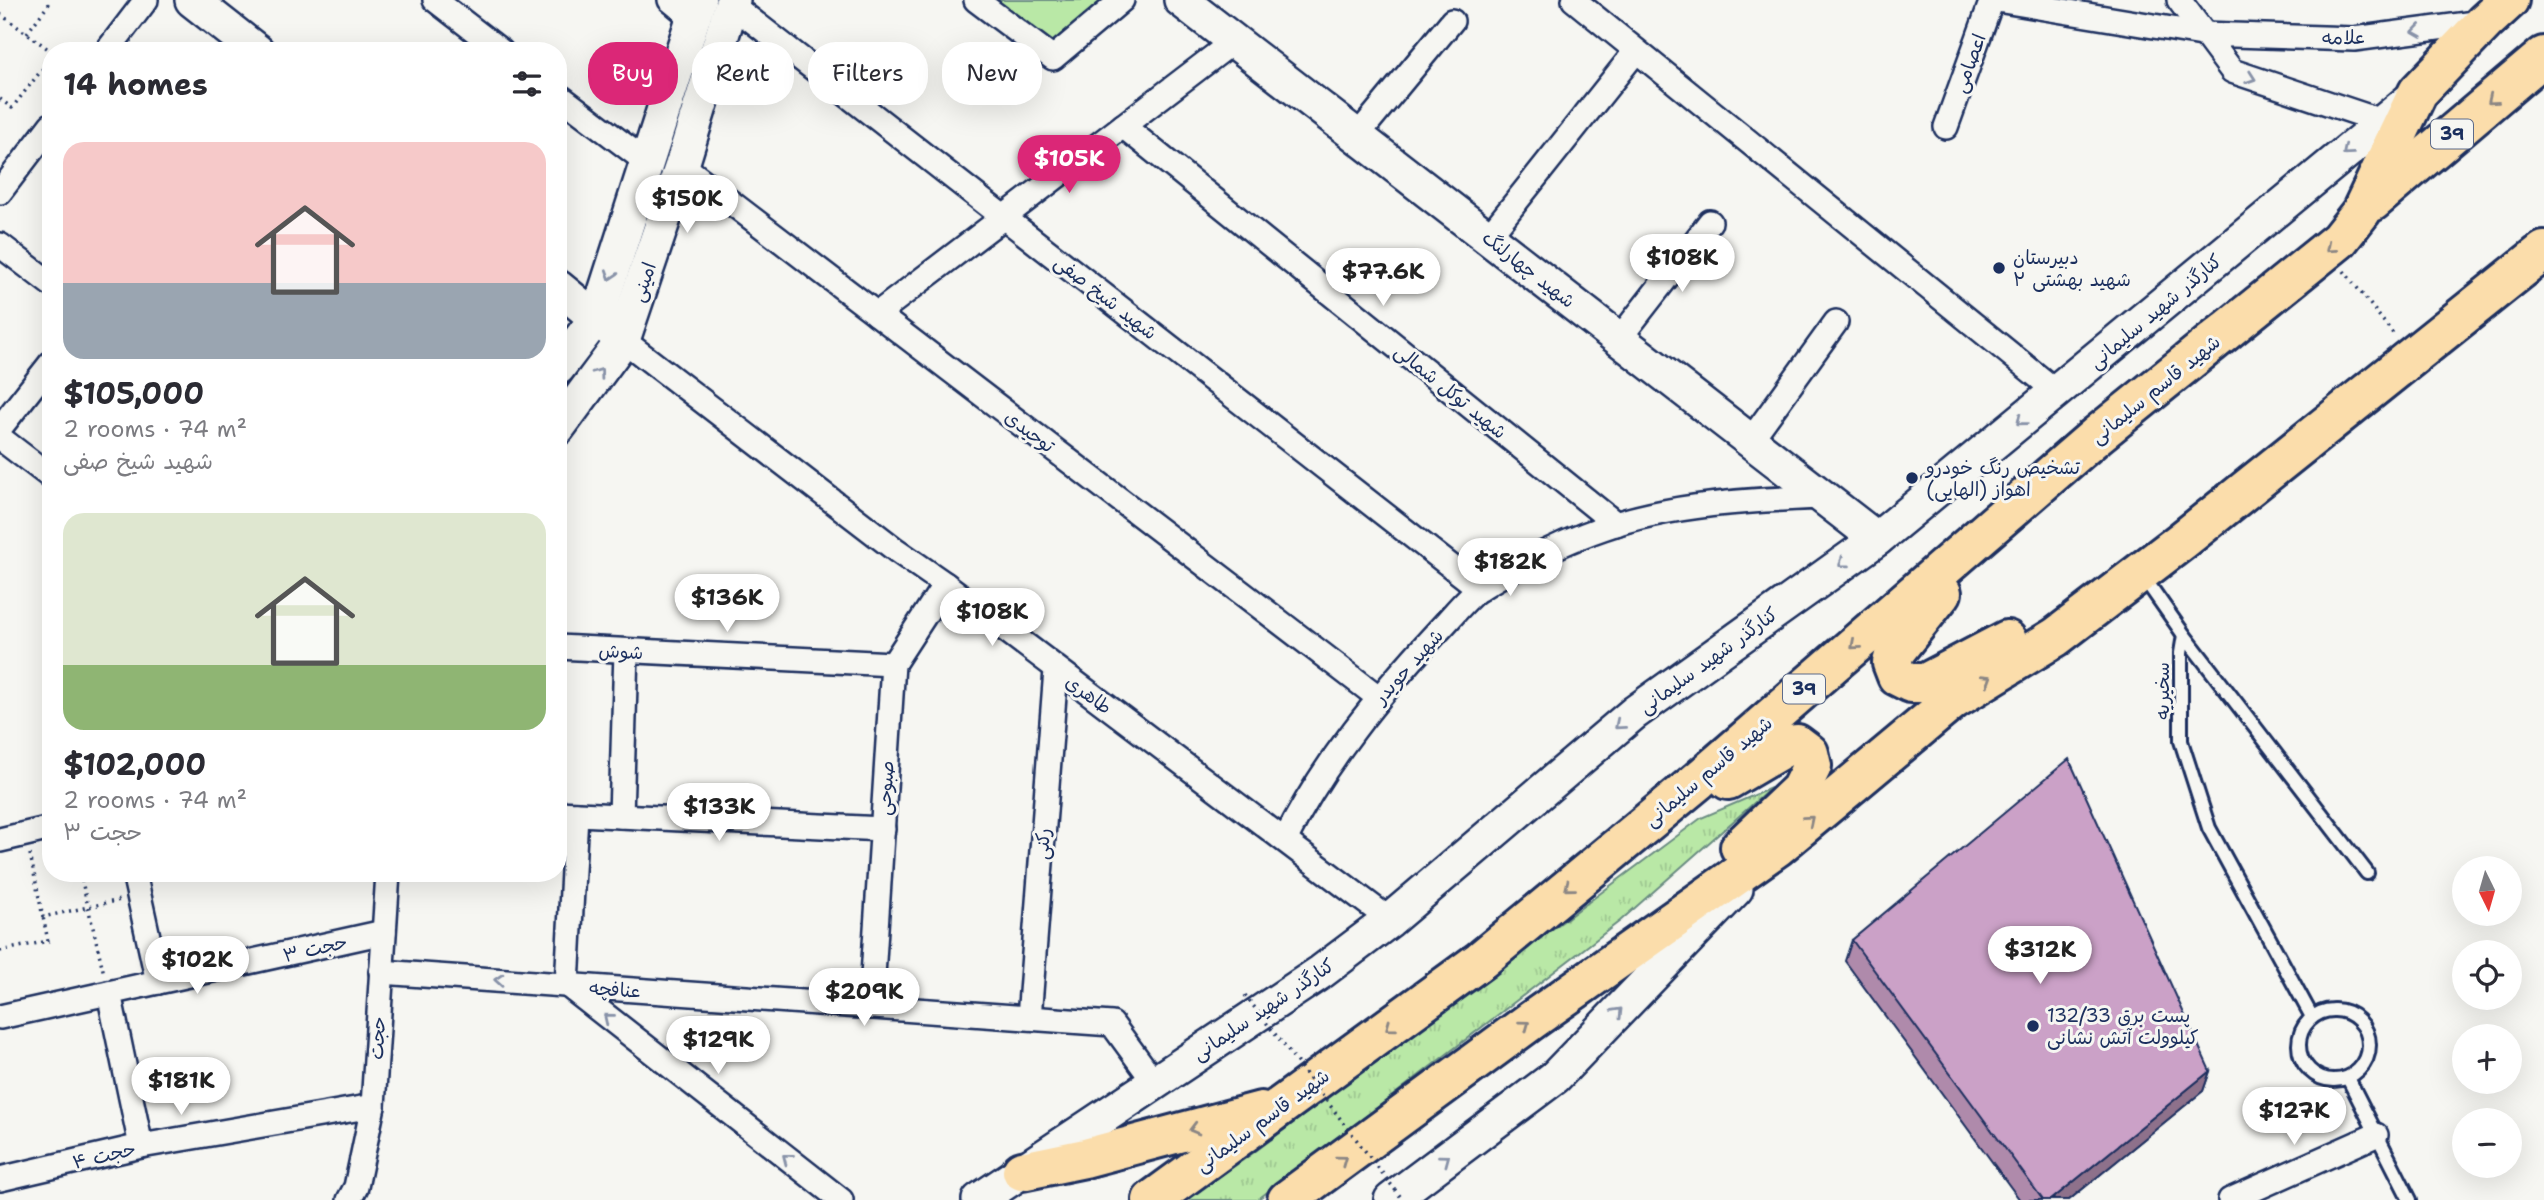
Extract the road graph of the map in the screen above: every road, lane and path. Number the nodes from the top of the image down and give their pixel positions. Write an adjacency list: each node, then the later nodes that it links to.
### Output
1 (52, 0): 16 (path)
2 (146, 0): 19 (street)
3 (192, 0): 20 (street)
4 (435, 0): 21 (street)
5 (976, 0): 6 (street)
6 (1122, 0)
7 (1181, 0): 18 (street, شهید چهارلنگ)
8 (1574, 0): 23 (street)
9 (1995, 0): 17 (street, علامه); 30 (street, اعصامی)
10 (2179, 0): 17 (street)
11 (733, 3): 34 (street, امینی); 37 (street, شهید شیخ صفی)
12 (687, 6): 33 (street, امینی)
13 (2497, 11): 17 (street, علامه, one-way to 17); 29 (highway, 39)
14 (0, 14): 16 (path)
15 (1451, 20): 31 (street)
16 (27, 33): 22 (path)
17 (2202, 34): 29 (street, one-way to 29)
18 (1234, 41): 28 (street); 31 (street, شهید چهارلنگ)
19 (114, 42)
20 (246, 42)
21 (489, 42)
22 (42, 44)
23 (1636, 51): 39 (street); 53 (street)
24 (2544, 56): 36 (highway, 39, one-way to 36)
25 (42, 70): 26 (path)
26 (0, 99)
27 (567, 102): 33 (street)
28 (1123, 125): 37 (street); 61 (street, شهید توکل شمالی)
29 (2391, 125): 36 (highway, شهید قاسم سلیمانی / 39); 53 (street, کنارگذر شهید سلیمانی, one-way to 53)
30 (1946, 127)
31 (1357, 136): 39 (street, شهید چهارلنگ)
32 (42, 137): 35 (street)
33 (648, 163): 46 (street, امینی, one-way to 46)
34 (682, 165): 45 (street, توحیدی); 48 (street, امینی)
35 (0, 192)
36 (2361, 212): 41 (highway, شهید قاسم سلیمانی / 39, one-way to 41)
37 (1003, 218): 45 (street); 65 (street, شهید شیخ صفی)
38 (1710, 222): 49 (street)
39 (1488, 237): 49 (street, شهید چهارلنگ)
40 (0, 245): 43 (street)
41 (2327, 250): 51 (path); 59 (highway, شهید قاسم سلیمانی / 39)
42 (2544, 251): 51 (highway)
43 (42, 277)
44 (567, 294): 46 (street)
45 (877, 314): 72 (street, توحیدی)
46 (597, 317): 48 (street); 50 (street, امینی)
47 (1836, 322): 57 (street)
48 (623, 340): 54 (street, امینی, one-way to 48); 64 (street, طاهری)
49 (1619, 340): 57 (street, شهید چهارلنگ)
50 (567, 356)
51 (2412, 357): 63 (highway)
52 (42, 374): 55 (street)
53 (2057, 392): 62 (street, کنارگذر شهید سلیمانی, one-way to 62)
54 (567, 416)
55 (0, 428)
56 (0, 438): 58 (street)
57 (1750, 440): 60 (street, شهید چهارلنگ)
58 (42, 470)
59 (2045, 480): 66 (highway); 81 (highway, شهید قاسم سلیمانی / 39, one-way to 81)
60 (1823, 497): 61 (street, شهید حویدر); 62 (street, شهید چهارلنگ)
61 (1616, 524): 65 (street, شهید حویدر)
62 (1877, 539): 89 (street, کنارگذر شهید سلیمانی, one-way to 89)
63 (2141, 572): 66 (highway); 67 (lane)
64 (945, 584): 70 (street, صبوحی); 71 (street, طاهری)
65 (1479, 589): 72 (street, شهید حویدر)
66 (2080, 618): 80 (highway, one-way to 66)
67 (2185, 635): 82 (lane, سخیریه); 100 (lane, سخیریه)
68 (567, 648): 69 (street, شوش)
69 (626, 651): 70 (street, شوش); 74 (street)
70 (893, 664): 75 (street, صبوحی)
71 (1056, 670): 79 (street, طاهری); 101 (street, رکنی)
72 (1378, 697): 79 (street, شهید حویدر)
73 (567, 813): 74 (street); 95 (street)
74 (621, 816): 75 (street)
75 (883, 829): 98 (street, صبوحی)
76 (42, 830): 77 (street)
77 (26, 834): 78 (street); 88 (path)
78 (0, 840)
79 (1285, 841): 89 (street, طاهری)
80 (1777, 847): 91 (highway); 115 (street, one-way to 80)
81 (1614, 850): 91 (highway); 104 (highway, شهید قاسم سلیمانی / 39, one-way to 104)
82 (2367, 873)
83 (82, 882): 87 (path)
84 (136, 882): 86 (street)
85 (387, 882): 90 (street, حجت)
86 (139, 896): 87 (path); 94 (street)
87 (88, 908): 88 (path); 96 (path)
88 (43, 918): 92 (path)
89 (1390, 920): 103 (street, کنارگذر شهید سلیمانی)
90 (384, 932): 93 (street, حجت); 94 (street, حجت ۳)
91 (1640, 943): 114 (highway, one-way to 91)
92 (0, 951)
93 (381, 972): 95 (street, عنافچه, one-way to 93); 105 (street, حجت)
94 (158, 982): 96 (street, حجت ۳)
95 (568, 985): 98 (street, عنافچه); 111 (street, one-way to 95)
96 (109, 993): 99 (street, حجت ۳); 107 (street)
97 (1245, 995): 116 (path, bridge)
98 (871, 1007): 101 (street, عنافچه)
99 (0, 1017)
100 (2312, 1017): 102 (lane); 102 (lane)
101 (1029, 1018): 103 (street, عنافچه)
102 (2348, 1078): 106 (lane)
103 (1155, 1083): 108 (street, کنارگذر شهید سلیمانی)
104 (1283, 1105): 108 (highway, one-way to 108); 113 (highway, شهید قاسم سلیمانی / 39)
105 (373, 1106): 107 (street, حجت ۴); 110 (street, حجت)
106 (2376, 1135): 117 (street); 118 (lane)
107 (141, 1146): 109 (street, حجت ۴)
108 (1022, 1171): 112 (street, کنارگذر شهید سلیمانی)
109 (0, 1179)
110 (359, 1196)
111 (841, 1200)
112 (979, 1200)
113 (1152, 1200)
114 (1287, 1200)
115 (1391, 1200)
116 (1403, 1200)
117 (2231, 1200)
118 (2410, 1200)

